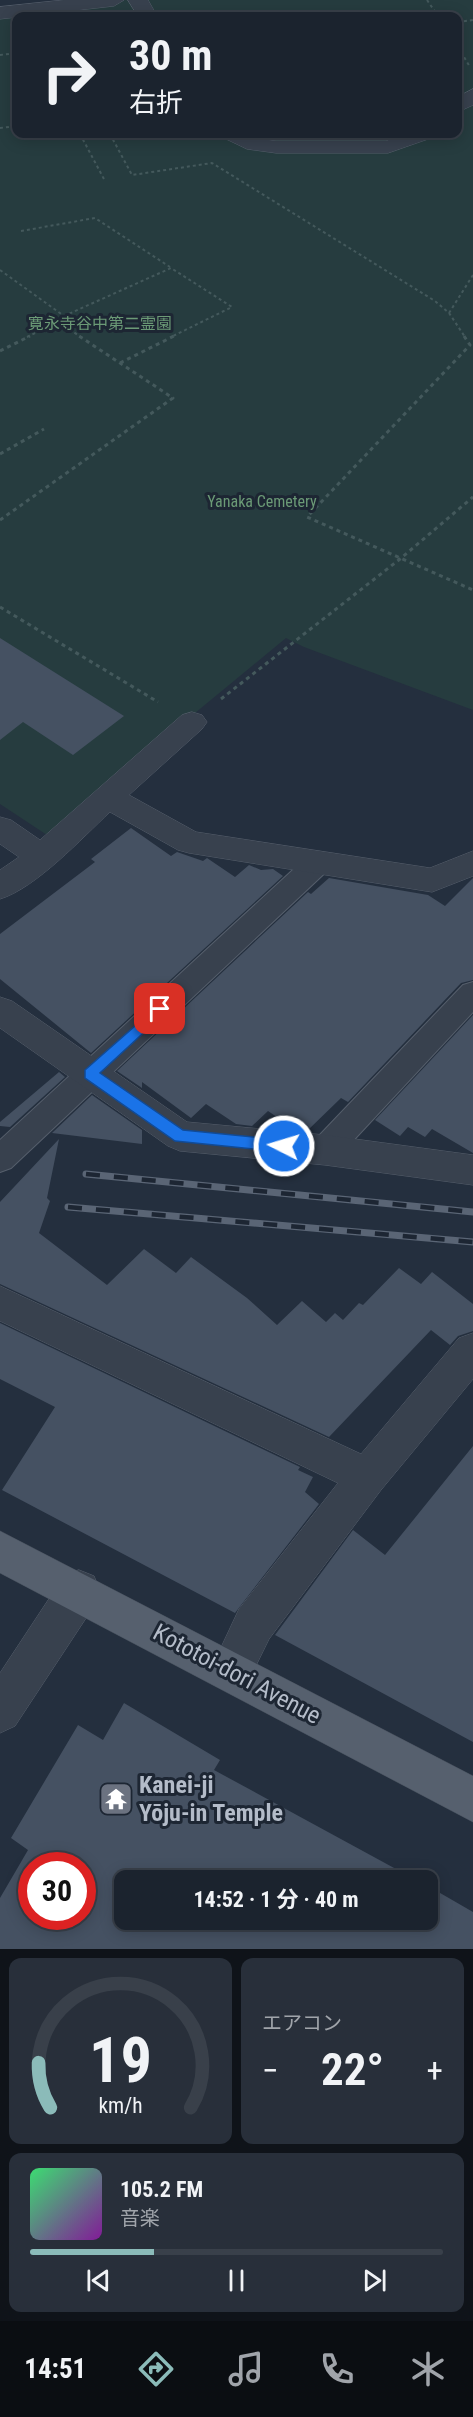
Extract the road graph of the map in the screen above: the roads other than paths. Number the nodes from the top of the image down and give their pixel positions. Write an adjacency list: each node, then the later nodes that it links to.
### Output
1 (114, 0): 2 (street)
2 (43, 4): 3 (street)
3 (0, 13)
4 (239, 138): 5 (street)
5 (413, 138)
6 (192, 722): 7 (street)
7 (109, 798): 9 (street); 10 (street)
8 (0, 828): 9 (street)
9 (41, 857): 12 (street)
10 (318, 863): 11 (street); 15 (lane)
11 (473, 863)
12 (0, 886)
13 (473, 993): 16 (lane)
14 (0, 1010): 15 (street)
15 (90, 1074): 16 (street); 17 (lane)
16 (325, 1150): 18 (street)
17 (0, 1160)
18 (473, 1170)
19 (0, 1303): 21 (street)
20 (473, 1350): 21 (street)
21 (366, 1478): 24 (street)
22 (0, 1551): 23 (main road, Kototoi-dori Avenue)
23 (79, 1591): 24 (main road, Kototoi-dori Avenue); 25 (street)
24 (231, 1671): 26 (main road, Kototoi-dori Avenue)
25 (0, 1711)
26 (473, 1800)

